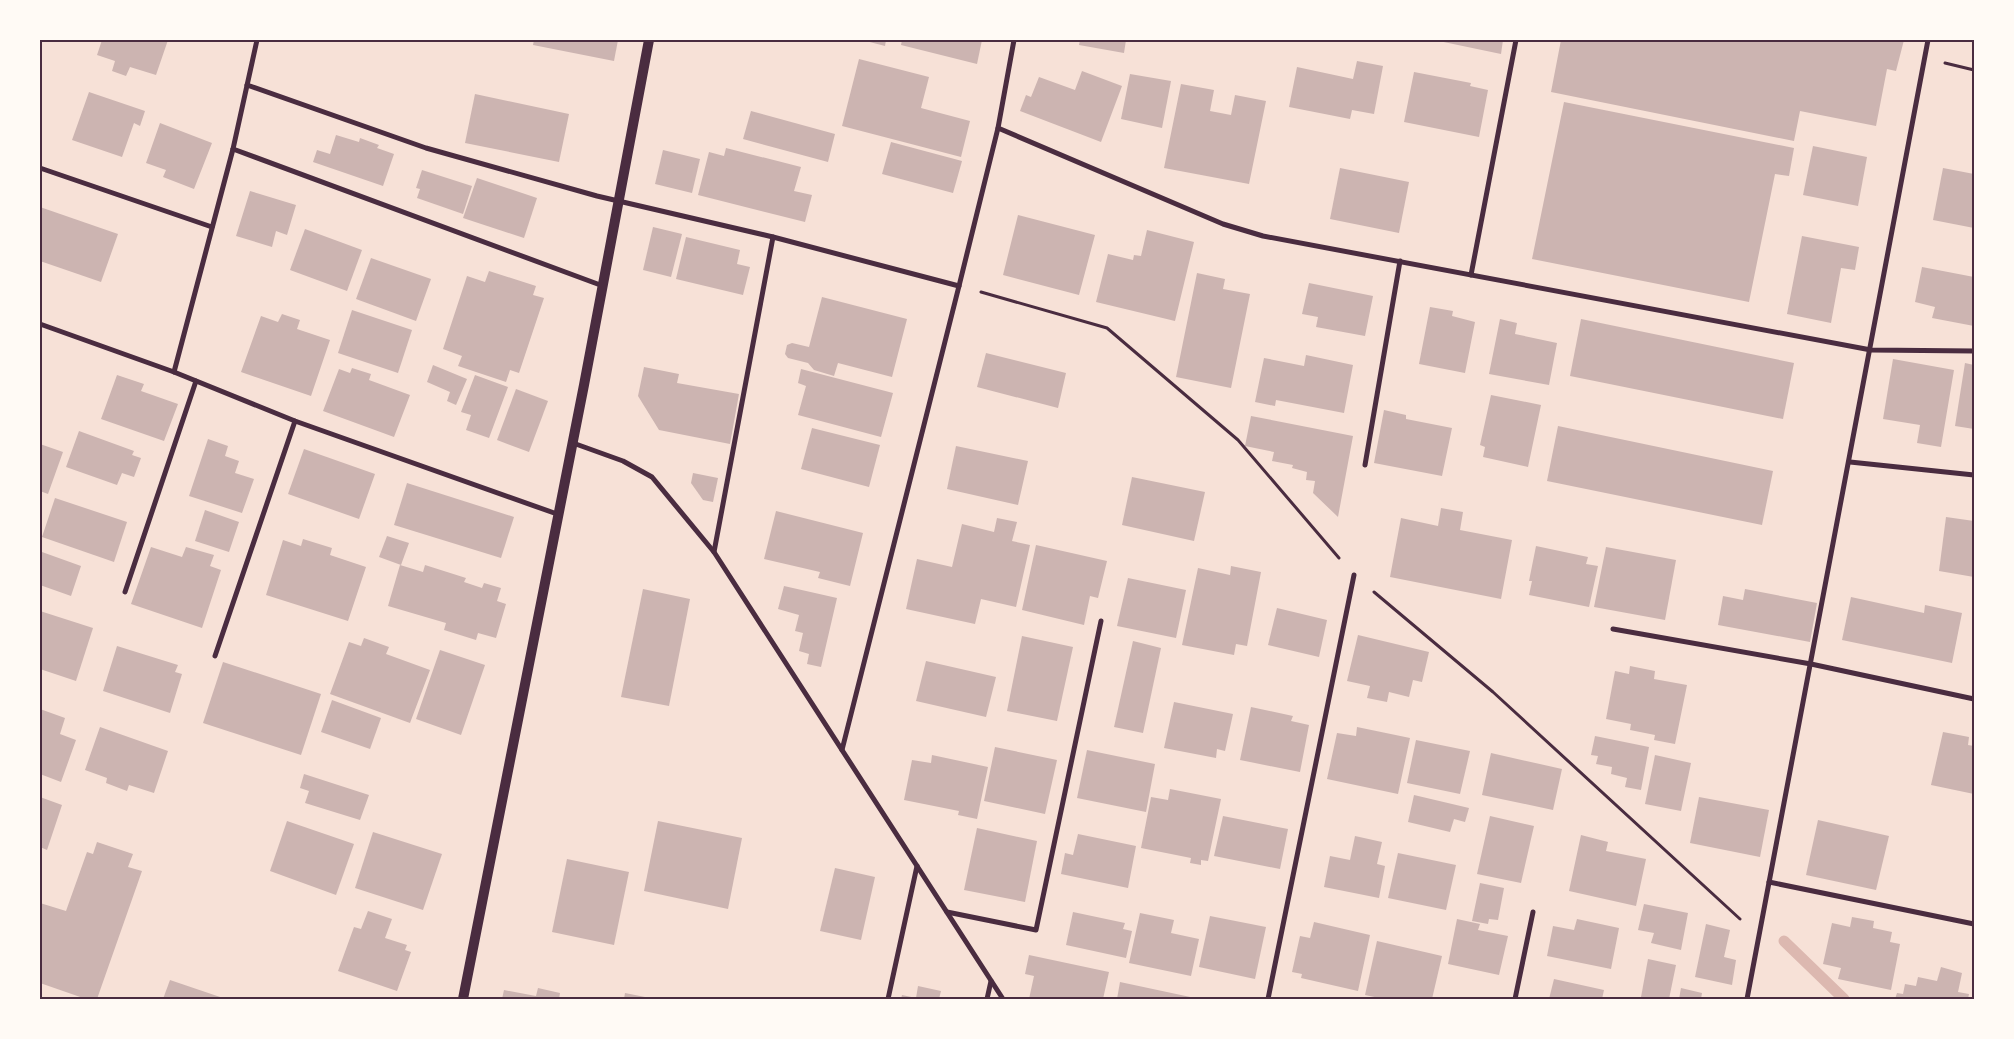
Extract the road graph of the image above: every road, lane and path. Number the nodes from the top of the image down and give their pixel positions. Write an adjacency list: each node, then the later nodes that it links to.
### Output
1 (257, 40): 8 (street)
2 (649, 40): 12 (main road)
3 (1014, 40): 9 (street)
4 (1516, 40): 16 (street)
5 (1928, 40): 6 (street)
6 (1925, 59): 7 (path); 20 (street)
7 (1974, 70)
8 (248, 85): 10 (street); 12 (street)
9 (998, 128): 15 (street); 18 (street)
10 (233, 149): 13 (street); 17 (street)
11 (40, 168): 13 (street)
12 (618, 202): 14 (street); 17 (main road)
13 (212, 227): 22 (street)
14 (773, 237): 18 (street); 30 (street)
15 (1400, 261): 16 (street); 27 (street)
16 (1471, 275): 20 (street)
17 (602, 286): 25 (main road)
18 (959, 286): 38 (street)
19 (40, 324): 22 (street)
20 (1871, 350): 21 (street); 26 (street)
21 (1974, 351)
22 (174, 372): 23 (street)
23 (196, 381): 24 (street); 32 (street)
24 (295, 421): 29 (street); 35 (street)
25 (573, 443): 29 (main road); 30 (street)
26 (1850, 462): 28 (street); 36 (street)
27 (1365, 465)
28 (1974, 475)
29 (558, 514): 45 (main road)
30 (714, 552): 38 (street)
31 (1354, 575): 49 (street)
32 (125, 592)
33 (1101, 621): 41 (street)
34 (1613, 629): 36 (street)
35 (214, 656)
36 (1811, 664): 37 (street); 40 (street)
37 (1974, 699)
38 (842, 750): 39 (street)
39 (917, 866): 41 (street); 46 (street)
40 (1770, 882): 43 (street); 51 (street)
41 (946, 912): 44 (street)
42 (1533, 912): 50 (street)
43 (1974, 924)
44 (991, 981): 47 (street); 48 (street)
45 (463, 999)
46 (888, 999)
47 (987, 999)
48 (1003, 999)
49 (1268, 999)
50 (1515, 999)
51 (1747, 999)

